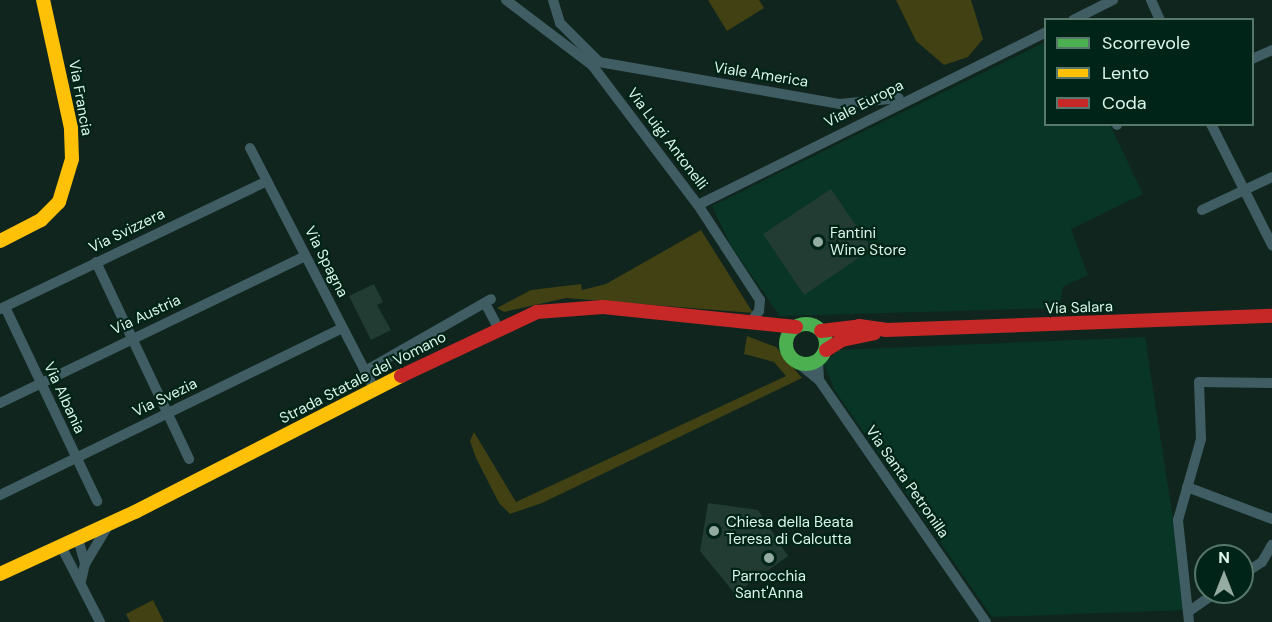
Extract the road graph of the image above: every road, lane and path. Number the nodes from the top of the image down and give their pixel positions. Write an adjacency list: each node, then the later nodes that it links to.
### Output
1 (44, 0): 20 (main road, Via Francia)
2 (506, 0): 11 (street, Via Luigi Antonelli)
3 (553, 0): 11 (street)
4 (1113, 0): 6 (street)
5 (1151, 0): 7 (street)
6 (1076, 18)
7 (1159, 18)
8 (1044, 33): 12 (street, Viale Europa)
9 (1272, 50): 10 (street)
10 (1254, 58)
11 (595, 63): 12 (street, Viale America); 18 (street, Via Luigi Antonelli)
12 (920, 93): 18 (street, Viale Europa)
13 (1212, 126): 17 (street)
14 (250, 148): 16 (street, Via Spagna)
15 (1272, 177): 17 (street)
16 (267, 181): 22 (street, Via Spagna); 23 (street, Via Svizzera)
17 (1243, 191): 19 (street); 21 (street)
18 (698, 205): 26 (street, Via Luigi Antonelli)
19 (1202, 210)
20 (0, 241)
21 (1272, 245)
22 (306, 256): 29 (street, Via Spagna); 32 (street, Via Austria)
23 (96, 262): 24 (street, Via Svizzera); 32 (street)
24 (2, 308): 38 (street, Via Albania)
25 (1272, 316): 30 (main road, Via Salara)
26 (756, 325): 27 (main road, Strada Statale del Vomano); 28 (main road, Strada Statale del Vomano); 33 (main road)
27 (498, 327): 36 (street); 40 (main road, Strada Statale del Vomano)
28 (796, 327): 31 (main road); 33 (main road)
29 (343, 328): 36 (street, Via Spagna); 42 (street, Via Svezia)
30 (886, 330): 31 (main road, Via Salara); 34 (main road, Via Salara)
31 (821, 331): 34 (main road)
32 (132, 338): 38 (street, Via Austria); 42 (street)
33 (786, 344): 35 (main road)
34 (822, 355): 35 (main road); 37 (street)
35 (798, 363): 37 (street, Via Santa Petronilla)
36 (365, 371): 40 (street, Via Spagna)
37 (819, 380): 60 (street, Via Santa Petronilla)
38 (40, 383): 41 (street, Via Austria); 43 (street, Via Albania)
39 (1272, 383): 45 (street)
40 (375, 390): 49 (main road, Strada Statale del Vomano)
41 (0, 403)
42 (168, 414): 43 (street, Via Svezia); 44 (street)
43 (75, 458): 46 (street, Via Svezia); 47 (street, Via Albania)
44 (189, 459)
45 (1187, 487): 48 (street); 58 (street)
46 (0, 495)
47 (97, 501)
48 (1272, 519)
49 (110, 524): 50 (main road, Strada Statale del Vomano); 53 (street)
50 (78, 538): 52 (main road, Strada Statale del Vomano); 53 (street)
51 (1272, 545): 54 (street)
52 (61, 546): 55 (main road, Strada Statale del Vomano); 56 (street)
53 (86, 564): 56 (street)
54 (1254, 567)
55 (0, 574)
56 (81, 581): 59 (street)
57 (1204, 604): 58 (street)
58 (1189, 617)
59 (99, 622)
60 (986, 622)

